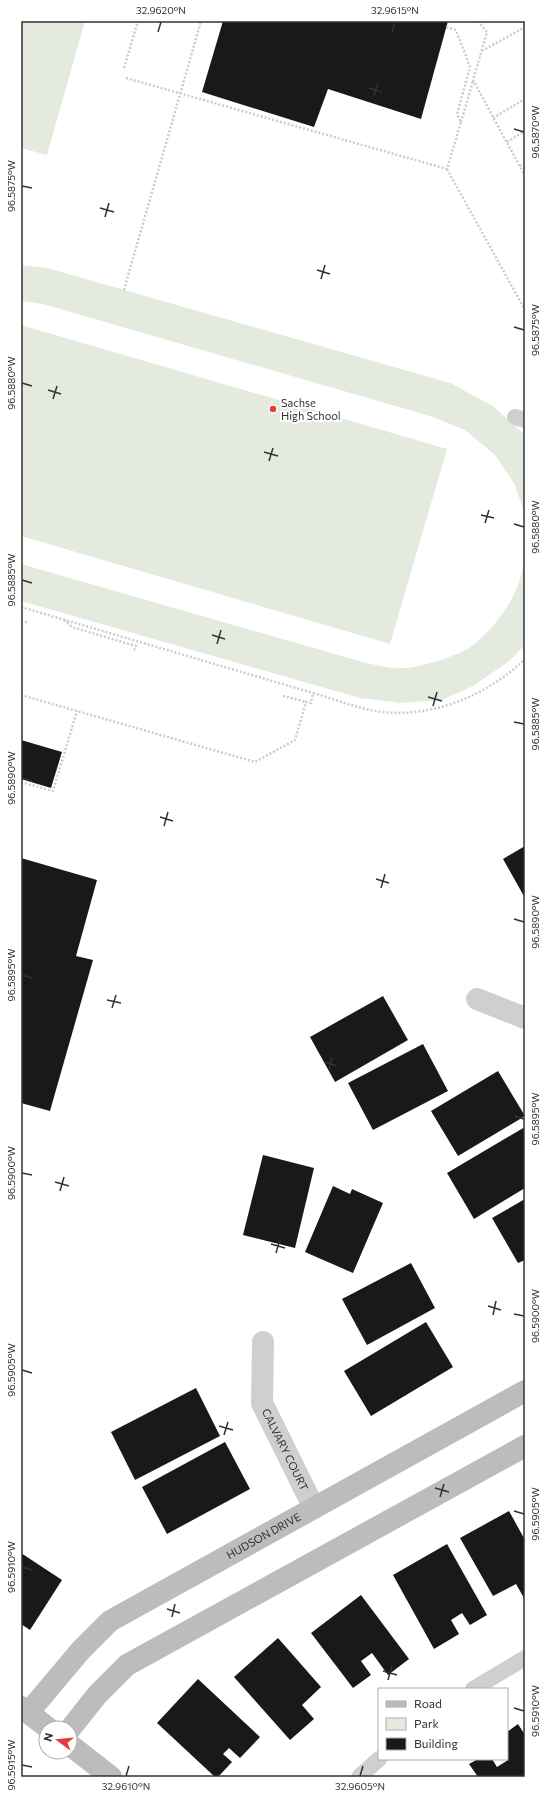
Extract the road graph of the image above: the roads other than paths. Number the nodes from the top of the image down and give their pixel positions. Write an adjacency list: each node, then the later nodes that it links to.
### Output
1 (477, 999): 2 (street)
2 (525, 1018)
3 (263, 1342): 6 (street, CALVARY COURT)
4 (525, 1391): 6 (street, HUDSON DRIVE)
5 (525, 1446): 11 (street)
6 (314, 1508): 9 (street, HUDSON DRIVE)
7 (525, 1658): 8 (lane)
8 (475, 1688)
9 (25, 1710): 10 (street)
10 (38, 1720)
11 (77, 1720)
12 (78, 1751): 14 (street)
13 (378, 1760): 15 (lane)
14 (111, 1777)
15 (358, 1777)

